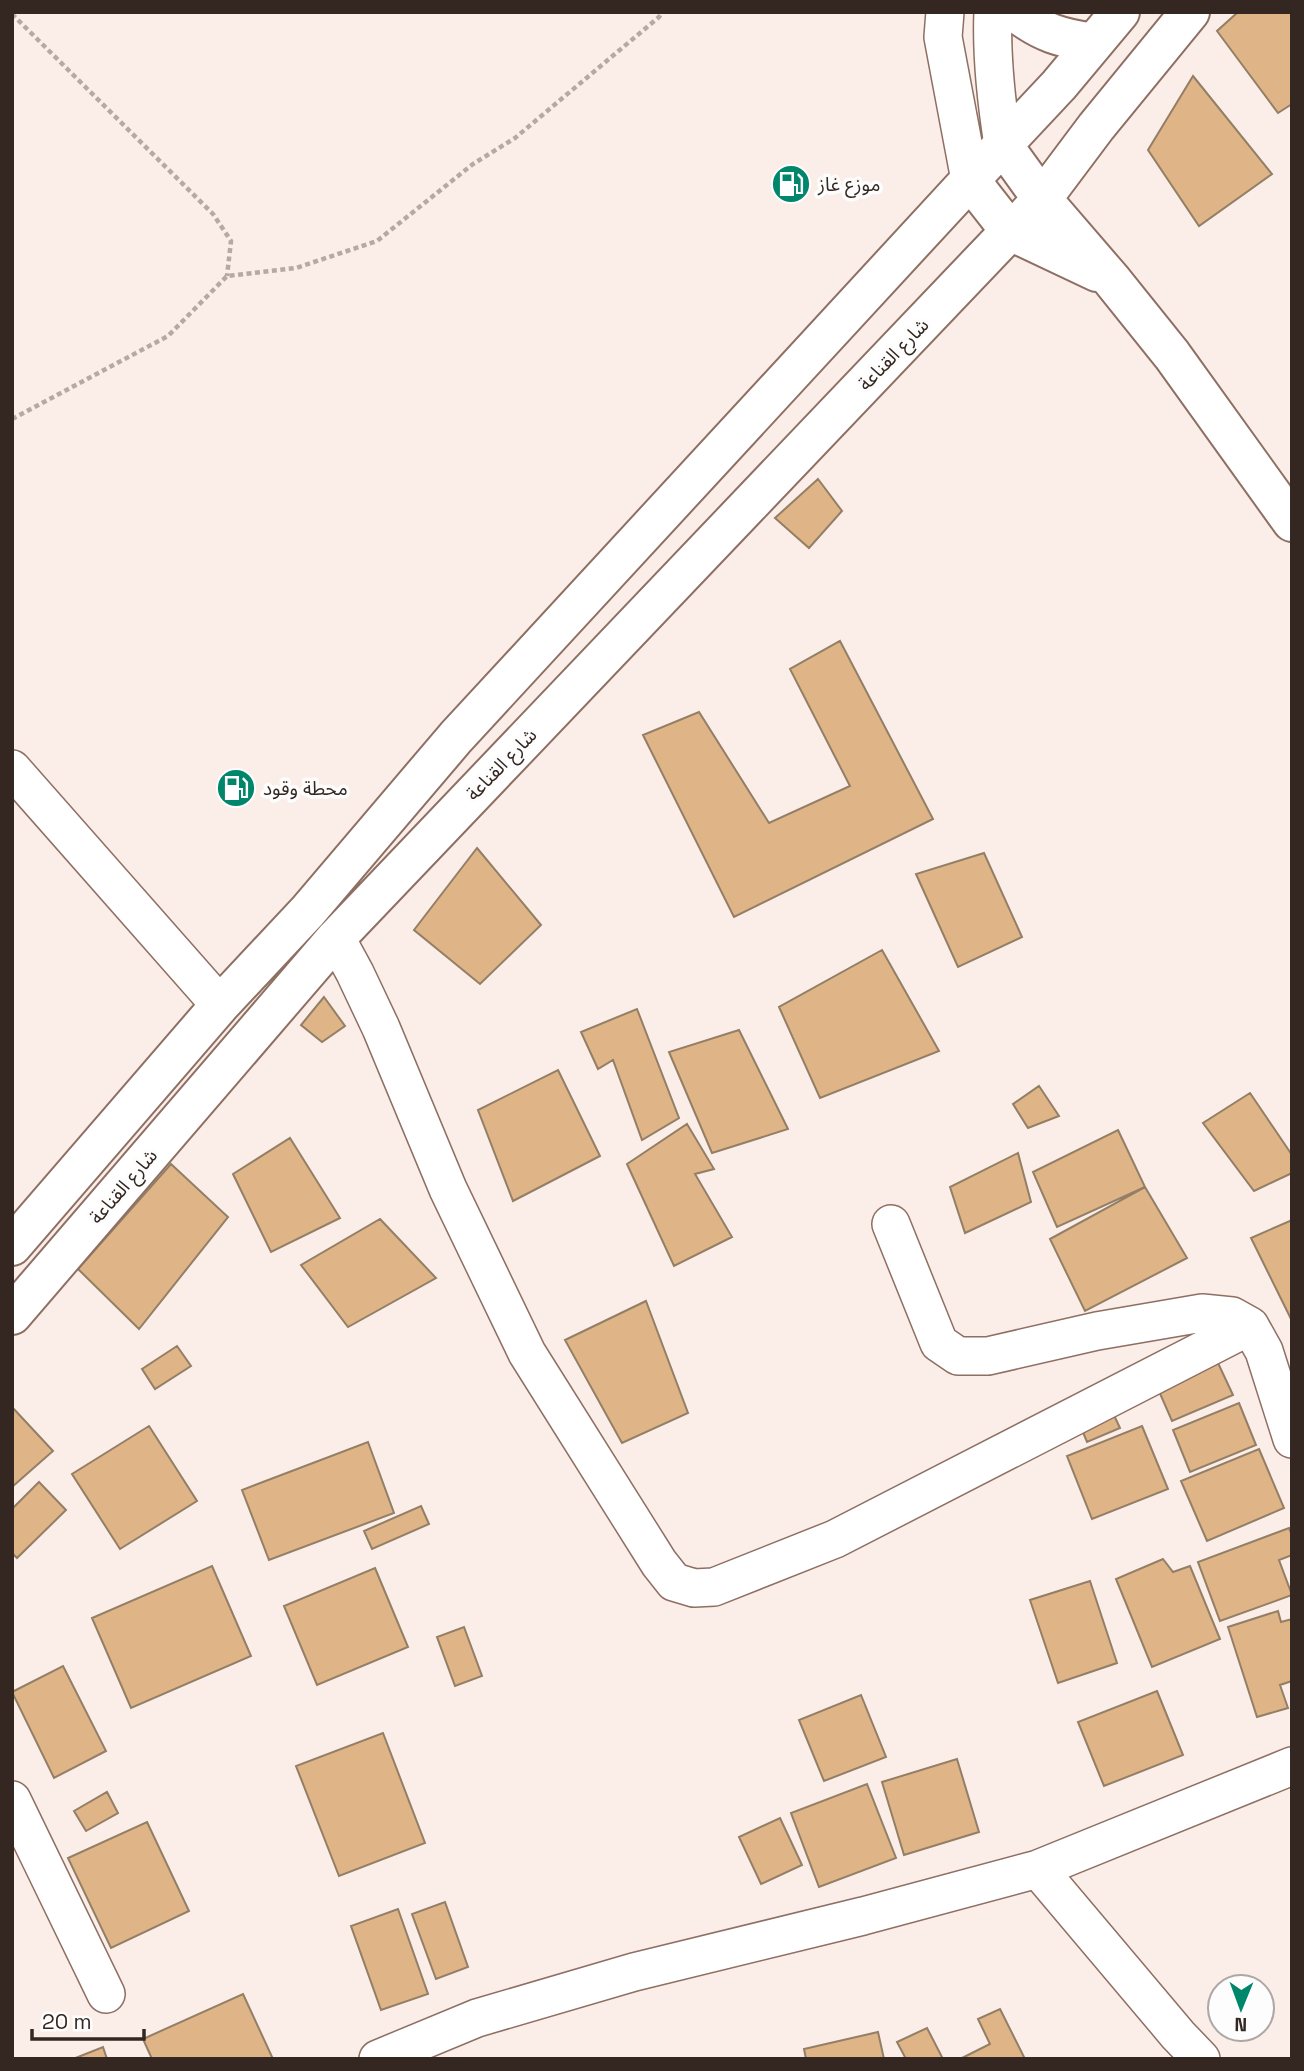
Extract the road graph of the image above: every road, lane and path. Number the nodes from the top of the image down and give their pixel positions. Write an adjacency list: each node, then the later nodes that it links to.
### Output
1 (662, 12): 13 (path)
2 (945, 12): 10 (street)
3 (993, 12): 9 (street)
4 (1015, 12): 8 (street)
5 (1120, 12): 8 (street)
6 (1190, 12): 11 (street, شارع القناعة)
7 (12, 14): 13 (path)
8 (1094, 43): 9 (street)
9 (1003, 145): 10 (street); 11 (street)
10 (970, 180): 12 (street); 19 (street)
11 (1042, 199): 12 (street, شارع القناعة); 14 (street)
12 (1010, 231): 14 (street); 18 (street, شارع القناعة)
13 (227, 276): 15 (path)
14 (1111, 279): 16 (street)
15 (12, 419)
16 (1292, 522)
17 (12, 769): 19 (street)
18 (336, 938): 22 (street, شارع القناعة); 23 (street)
19 (220, 1006): 21 (street)
20 (891, 1224): 23 (street)
21 (12, 1246)
22 (12, 1315)
23 (1250, 1326): 24 (street)
24 (1292, 1439)
25 (1292, 1766): 27 (street)
26 (12, 1800): 28 (street)
27 (1038, 1869): 29 (street); 30 (street)
28 (106, 1994)
29 (377, 2059)
30 (1201, 2059)

